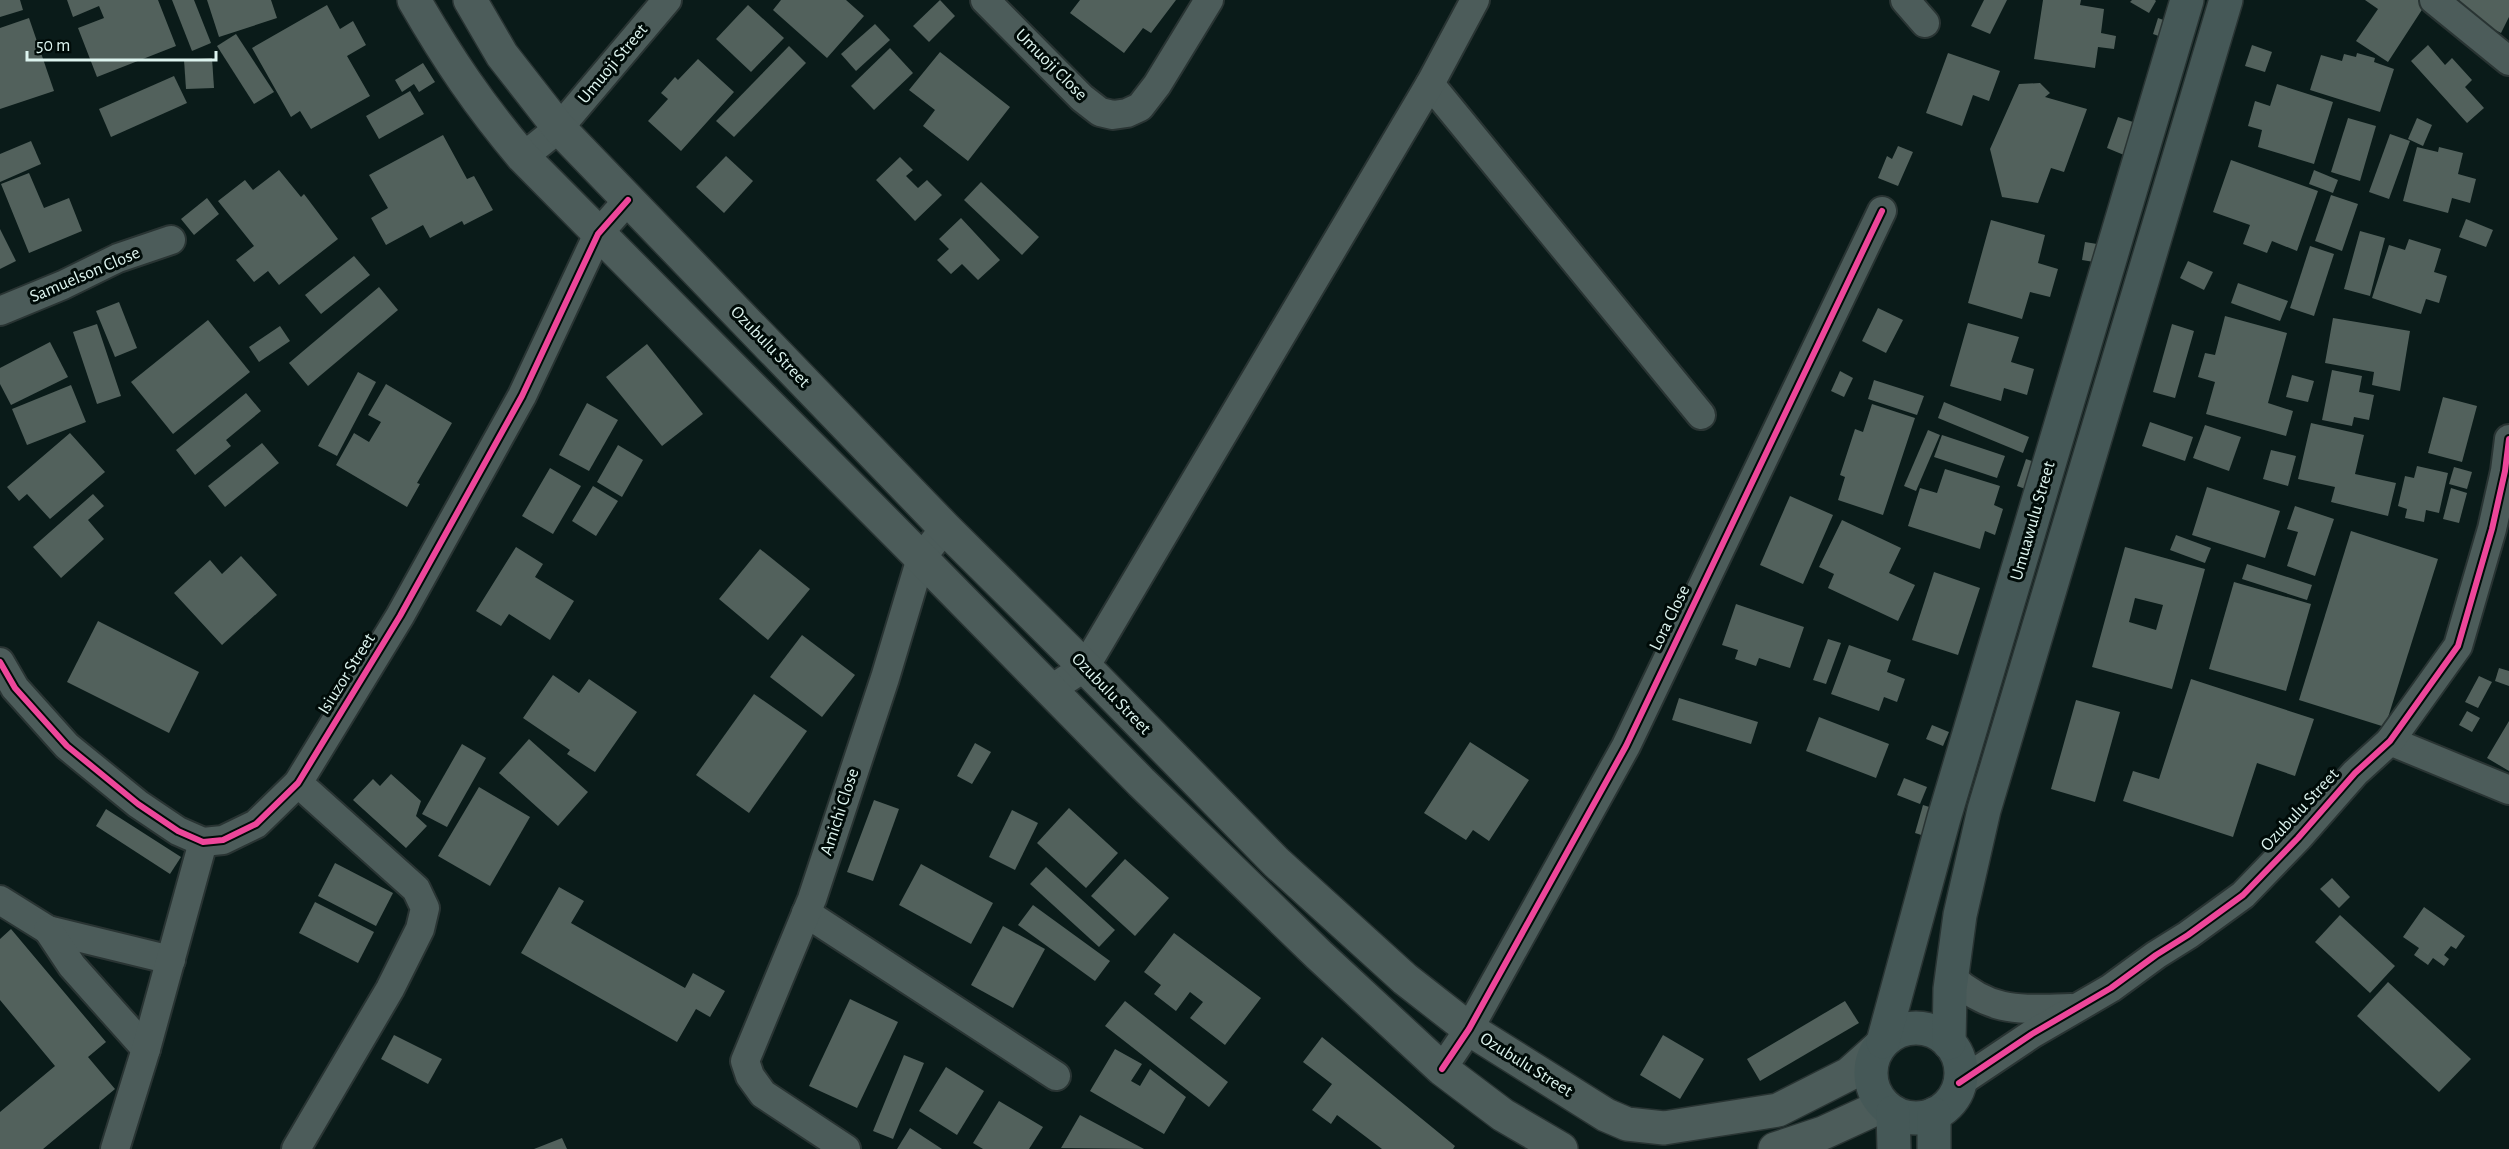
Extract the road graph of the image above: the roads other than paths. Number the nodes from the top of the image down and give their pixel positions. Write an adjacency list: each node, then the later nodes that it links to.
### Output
1 (414, 0): 15 (main road)
2 (470, 0): 14 (main road, Ozubulu Street)
3 (667, 0): 14 (street, Umuoji Street)
4 (985, 0): 5 (street, Umuoji Close)
5 (1209, 0)
6 (1475, 0): 13 (street)
7 (1905, 0): 11 (street)
8 (2187, 0): 40 (main road, Umuawulu Street)
9 (2226, 0): 36 (main road, Umuawulu Street)
10 (2434, 0): 12 (street)
11 (1925, 23)
12 (2509, 61)
13 (1430, 84): 21 (street); 26 (street)
14 (559, 128): 15 (street, Umuoji Street); 16 (main road, Ozubulu Street)
15 (523, 157): 18 (main road)
16 (628, 200): 18 (street, Isiuzor Street); 23 (main road, Ozubulu Street)
17 (1882, 211): 38 (street, Lora Close)
18 (598, 234): 24 (main road); 29 (street, Isiuzor Street)
19 (171, 240): 20 (street, Samuelson Close)
20 (0, 310)
21 (1701, 415)
22 (2509, 439): 28 (street, Ozubulu Street)
23 (945, 528): 24 (street); 26 (main road, Ozubulu Street)
24 (921, 558): 27 (main road); 33 (street, Amichi Close)
25 (0, 662): 31 (street)
26 (1085, 666): 27 (street); 38 (main road, Ozubulu Street)
27 (1050, 690): 42 (main road)
28 (2390, 741): 30 (street); 37 (street, Ozubulu Street)
29 (298, 783): 31 (street, Isiuzor Street); 48 (street)
30 (2509, 790)
31 (203, 842): 35 (street)
32 (0, 900): 34 (street)
33 (806, 913): 43 (street); 49 (street, Amichi Close)
34 (48, 930): 35 (street); 41 (street)
35 (171, 960): 41 (street)
36 (1952, 978): 37 (street, Ozubulu Street); 39 (main road, Umuawulu Street)
37 (2073, 1008): 44 (street, Ozubulu Street)
38 (1469, 1029): 40 (main road, Ozubulu Street); 42 (street, Lora Close)
39 (1948, 1043): 40 (main road); 44 (main road)
40 (1880, 1045): 45 (main road)
41 (146, 1049): 47 (street)
42 (1442, 1069): 50 (main road)
43 (1056, 1076)
44 (1959, 1083): 46 (main road)
45 (1889, 1108): 46 (main road); 51 (main road); 52 (main road)
46 (1934, 1114): 53 (main road)
47 (115, 1149)
48 (296, 1149)
49 (846, 1149)
50 (1561, 1149)
51 (1774, 1149)
52 (1894, 1149)
53 (1934, 1149)

